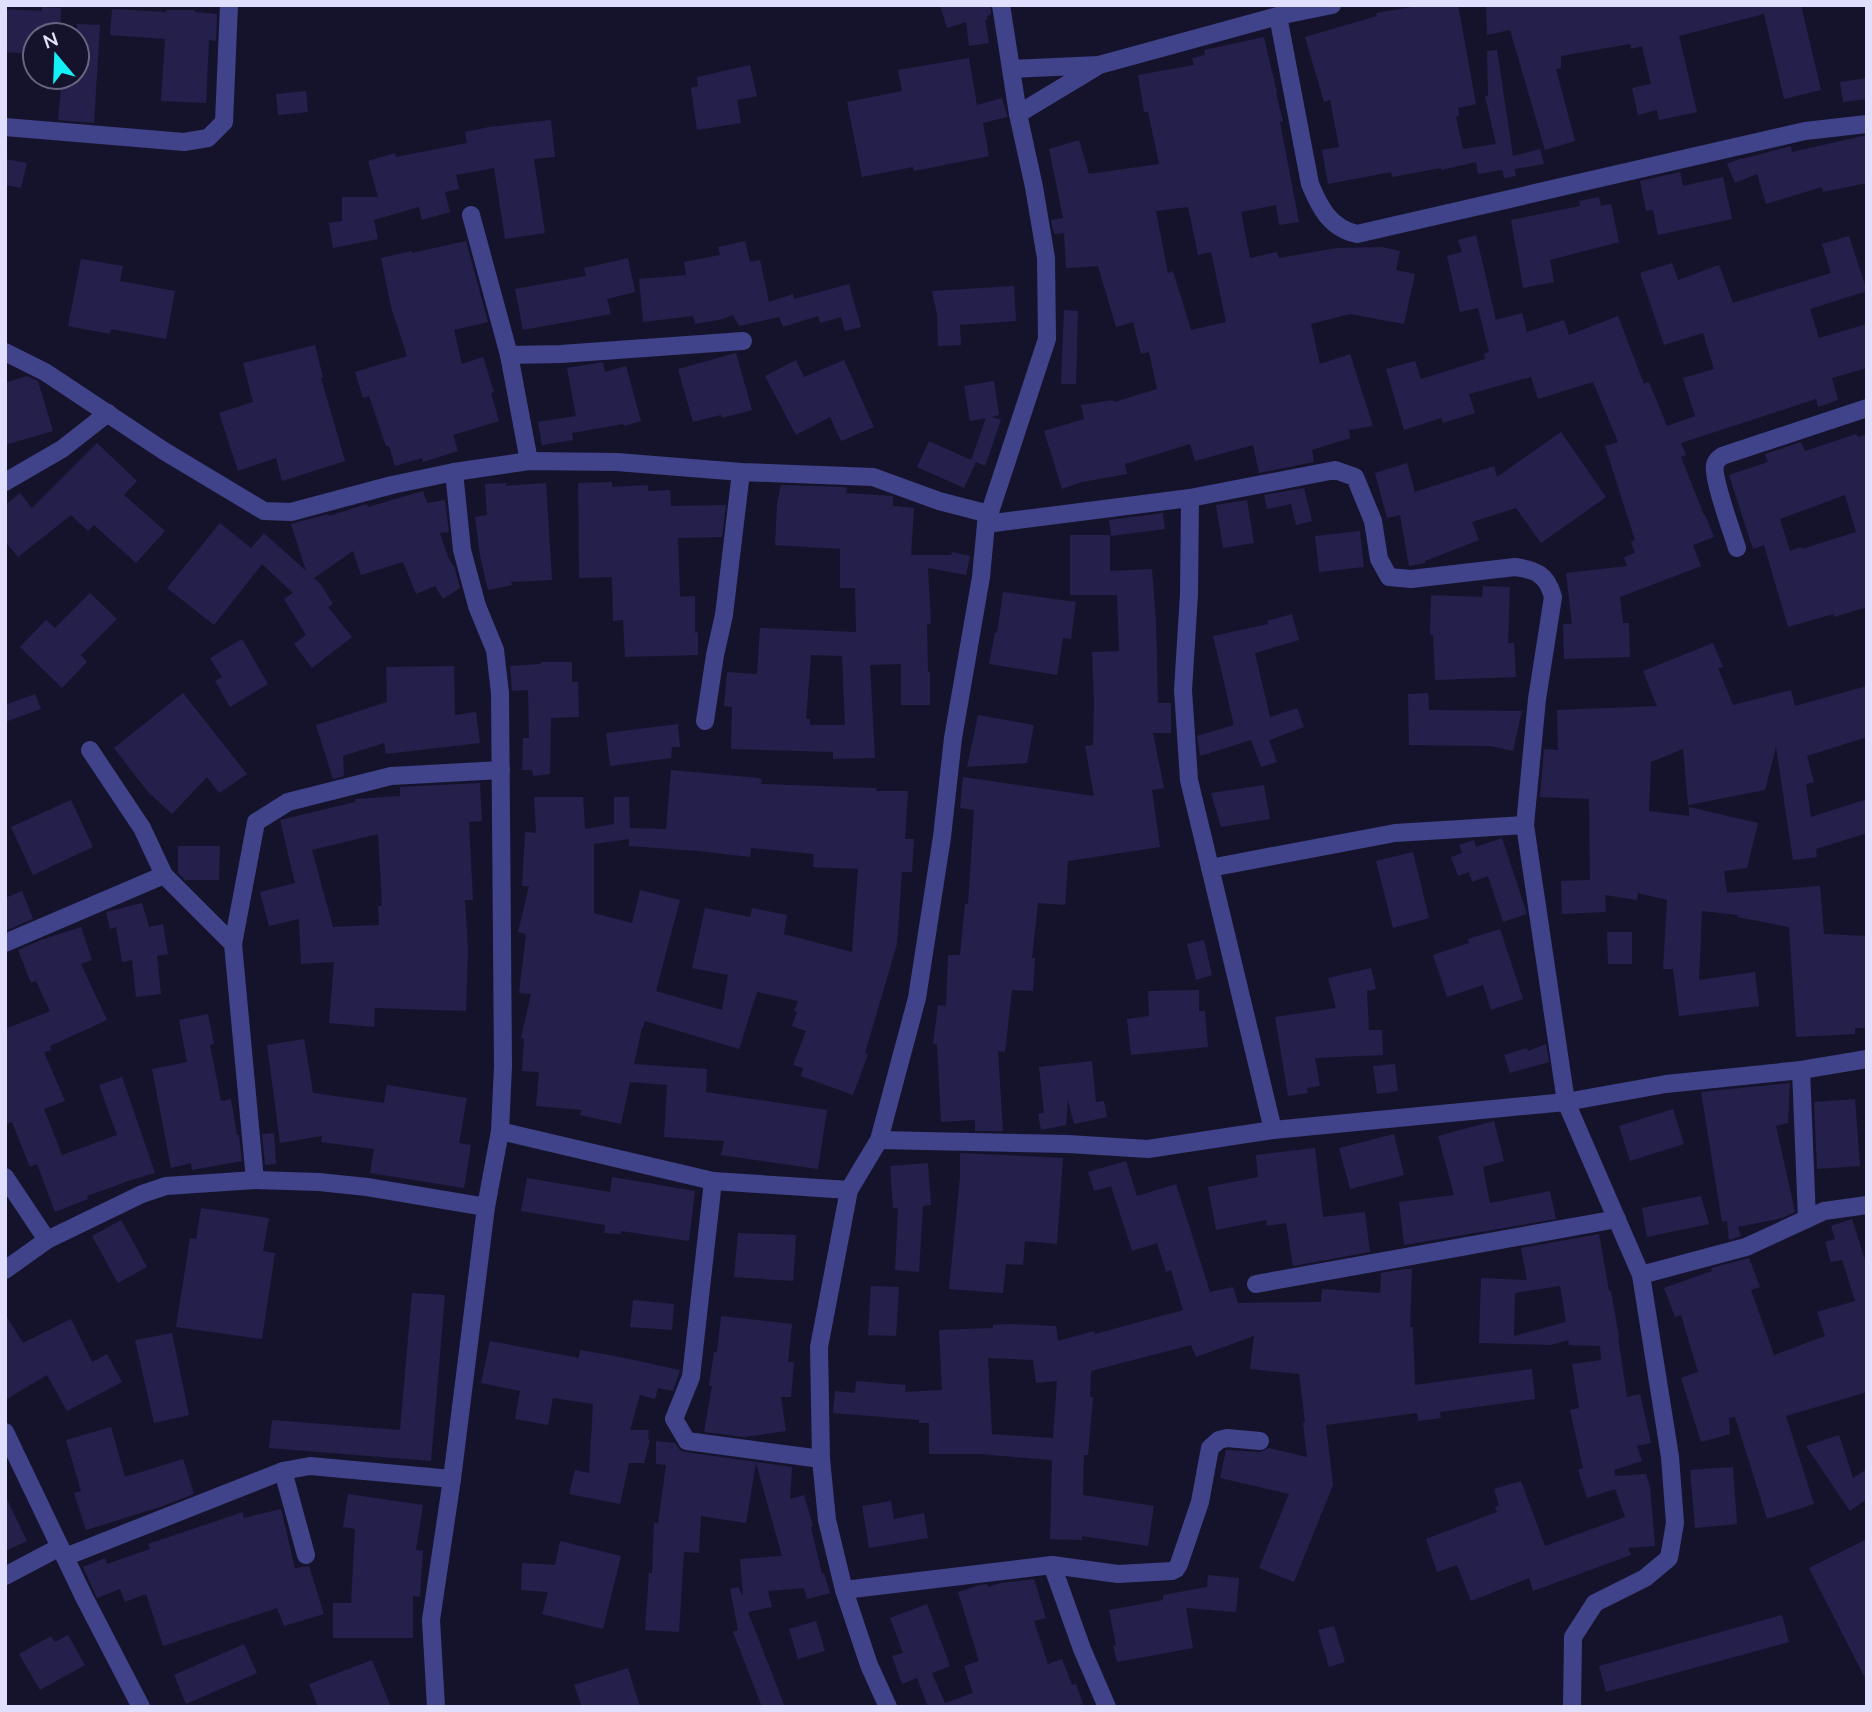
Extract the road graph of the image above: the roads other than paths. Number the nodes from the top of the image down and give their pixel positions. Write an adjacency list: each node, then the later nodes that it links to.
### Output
1 (229, 5): 9 (street)
2 (1001, 5): 6 (street)
3 (1332, 5): 4 (street)
4 (1278, 16): 5 (street); 8 (street)
5 (1099, 65): 6 (street); 7 (street)
6 (1012, 69): 7 (street)
7 (1018, 114): 21 (street)
8 (1867, 124)
9 (5, 127)
10 (471, 215): 13 (street)
11 (743, 341): 13 (street)
12 (5, 352): 15 (street)
13 (509, 355): 16 (street)
14 (1867, 408): 22 (street)
15 (108, 414): 17 (street); 19 (street)
16 (529, 461): 17 (street); 18 (street)
17 (454, 471): 25 (street)
18 (741, 472): 21 (street); 23 (street)
19 (5, 482)
20 (1190, 498): 21 (street); 26 (street); 27 (street)
21 (987, 519): 36 (street)
22 (1737, 548)
23 (705, 722)
24 (90, 750): 28 (street)
25 (501, 770): 30 (street); 35 (street)
26 (1525, 825): 27 (street); 33 (street)
27 (1210, 869): 34 (street)
28 (164, 875): 29 (street); 30 (street)
29 (5, 943)
30 (233, 944): 38 (street)
31 (1867, 1059): 32 (street)
32 (1801, 1070): 33 (street); 44 (street)
33 (1566, 1102): 34 (street); 43 (street)
34 (1273, 1130): 36 (street)
35 (500, 1131): 39 (street); 42 (street)
36 (879, 1140): 40 (street)
37 (5, 1177): 45 (street)
38 (255, 1180): 42 (street); 45 (street)
39 (713, 1181): 40 (street); 51 (street)
40 (849, 1190): 51 (street)
41 (1867, 1205): 44 (street)
42 (486, 1207): 53 (street)
43 (1617, 1219): 47 (street); 48 (street)
44 (1807, 1219): 47 (street)
45 (47, 1240): 46 (street)
46 (5, 1270)
47 (1641, 1275): 63 (street)
48 (1256, 1284)
49 (5, 1432): 54 (street)
50 (1260, 1441): 56 (street)
51 (821, 1459): 58 (street)
52 (283, 1471): 53 (street); 54 (street); 55 (street)
53 (452, 1479): 60 (street)
54 (63, 1552): 57 (street); 59 (street)
55 (306, 1556)
56 (1052, 1565): 58 (street); 62 (street)
57 (5, 1576)
58 (844, 1590): 61 (street)
59 (141, 1707)
60 (436, 1707)
61 (888, 1707)
62 (1107, 1707)
63 (1572, 1707)

